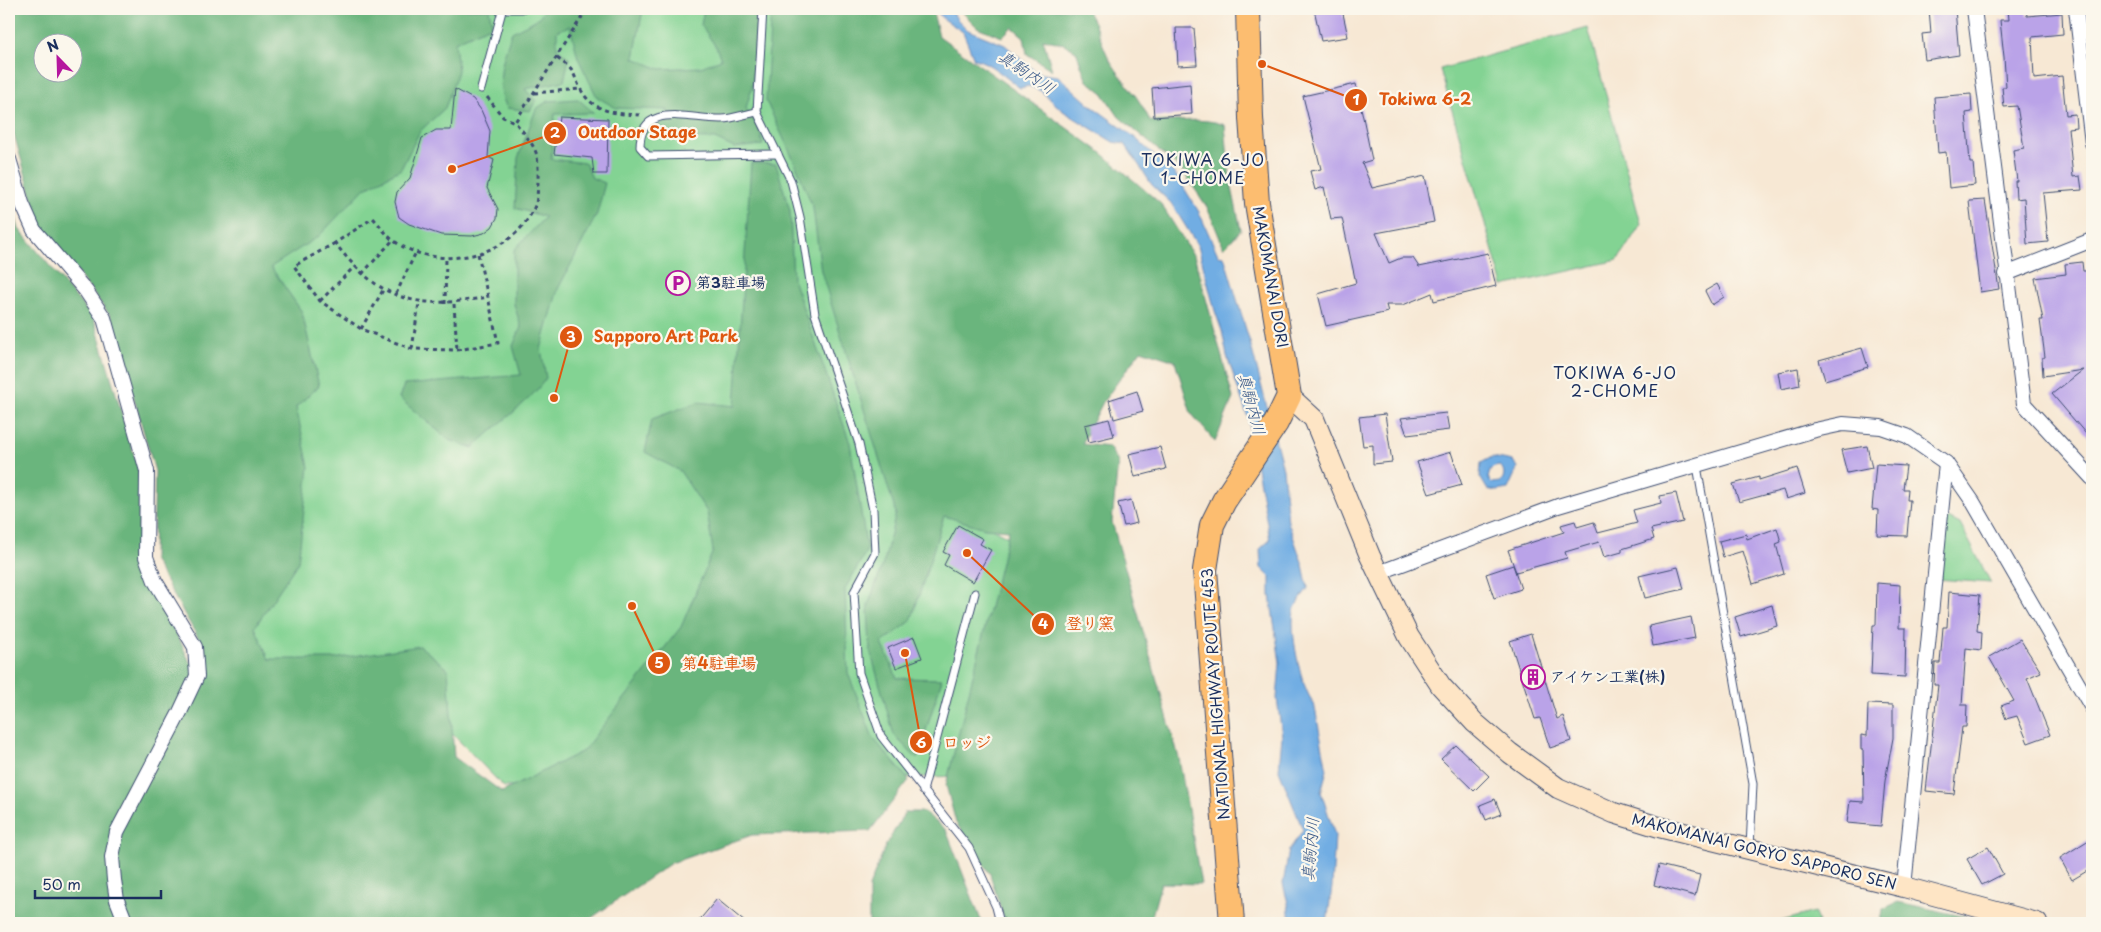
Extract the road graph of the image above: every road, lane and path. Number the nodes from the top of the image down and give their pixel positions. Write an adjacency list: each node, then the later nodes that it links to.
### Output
1 (522, 9): 7 (lane)
2 (587, 9): 8 (path)
3 (763, 9): 12 (lane)
4 (1248, 9): 37 (highway, MAKOMANAI DORI)
5 (1974, 9): 26 (street)
6 (2076, 9): 15 (street)
7 (501, 10): 9 (lane)
8 (557, 58): 10 (path); 11 (path)
9 (481, 89): 14 (path)
10 (580, 89): 11 (path); 13 (path)
11 (533, 93): 14 (path)
12 (757, 112): 13 (lane); 16 (lane)
13 (659, 116): 16 (lane)
14 (516, 122): 22 (path)
15 (2092, 143)
16 (778, 154): 44 (lane)
17 (9, 159): 47 (street)
18 (393, 240): 20 (path); 21 (path); 25 (path)
19 (2092, 240): 26 (street)
20 (335, 243): 24 (path); 30 (path)
21 (416, 252): 23 (path); 28 (path)
22 (478, 254): 23 (path); 29 (path)
23 (446, 258): 32 (path)
24 (354, 267): 25 (path); 30 (path)
25 (362, 274): 27 (path)
26 (2006, 274): 40 (street)
27 (383, 290): 28 (path); 34 (path)
28 (396, 294): 31 (path)
29 (488, 297): 33 (path); 36 (path)
30 (320, 301): 34 (path)
31 (418, 303): 32 (path); 35 (path)
32 (445, 304): 33 (path)
33 (454, 304): 36 (path)
34 (361, 329): 35 (path)
35 (412, 350): 36 (path)
36 (457, 350)
37 (1289, 396): 41 (main road, MAKOMANAI GORYO SAPPORO SEN); 49 (highway, NATIONAL HIGHWAY ROUTE 453)
38 (1946, 463): 39 (street); 43 (street); 46 (street)
39 (1698, 466): 41 (street); 45 (lane)
40 (2092, 478)
41 (1378, 573): 45 (main road, MAKOMANAI GORYO SAPPORO SEN)
42 (975, 593): 44 (lane)
43 (2092, 708)
44 (923, 791): 48 (lane)
45 (1750, 849): 46 (main road, MAKOMANAI GORYO SAPPORO SEN)
46 (1904, 887): 50 (main road, MAKOMANAI GORYO SAPPORO SEN)
47 (126, 923)
48 (1000, 923)
49 (1232, 923)
50 (2037, 923)

